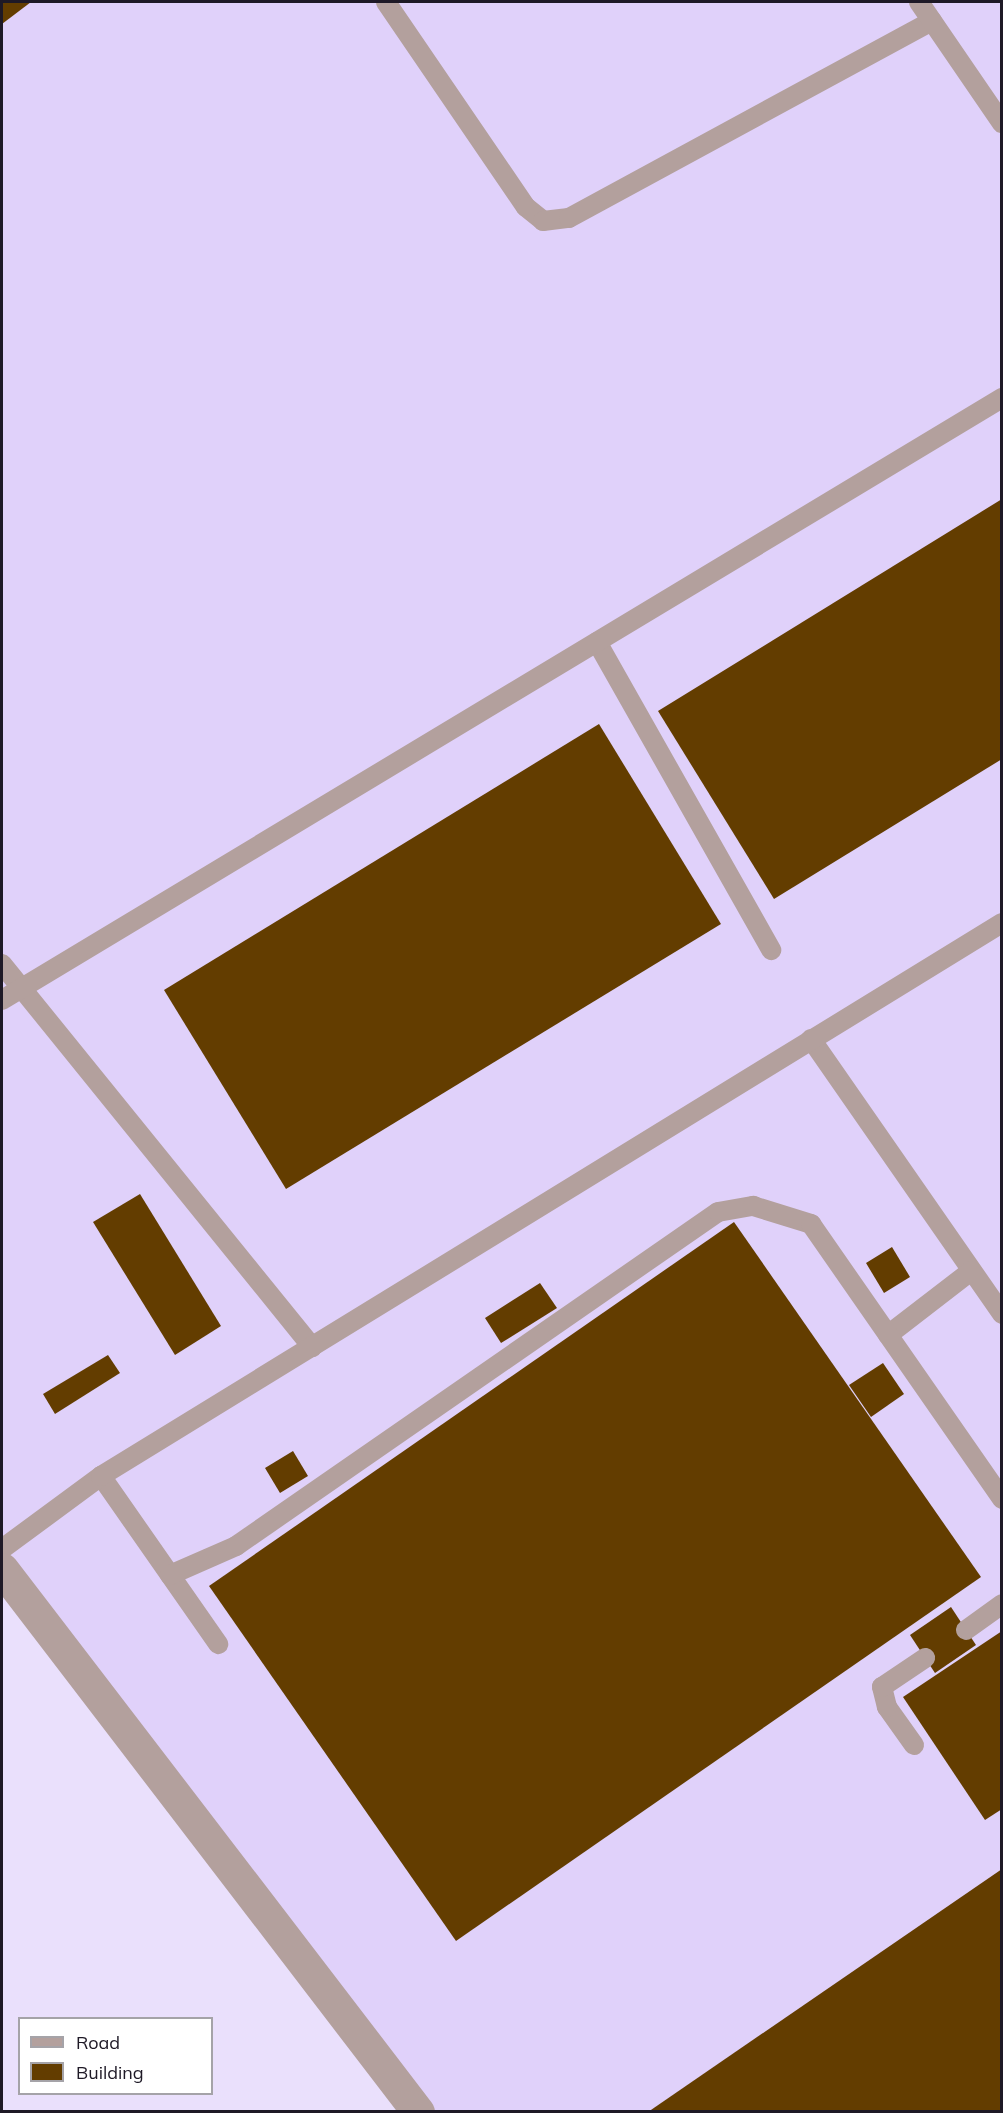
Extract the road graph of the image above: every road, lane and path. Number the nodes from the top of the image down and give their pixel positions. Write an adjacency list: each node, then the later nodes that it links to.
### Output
1 (386, 2): 3 (lane)
2 (919, 2): 3 (lane)
3 (932, 21): 4 (lane)
4 (1002, 123)
5 (1002, 398): 6 (lane)
6 (597, 642): 8 (lane); 10 (lane)
7 (1002, 923): 12 (lane)
8 (771, 950)
9 (2, 964): 10 (lane)
10 (21, 990): 11 (lane); 16 (lane)
11 (2, 1000)
12 (811, 1039): 13 (lane); 16 (lane)
13 (971, 1271): 14 (lane); 15 (lane)
14 (1002, 1314)
15 (888, 1335): 18 (lane); 21 (lane)
16 (312, 1347): 17 (lane)
17 (101, 1476): 19 (lane); 21 (lane)
18 (1002, 1499)
19 (2, 1549)
20 (2, 1569): 27 (street)
21 (170, 1575): 24 (lane)
22 (1002, 1604): 23 (lane)
23 (966, 1630)
24 (218, 1644)
25 (925, 1658): 26 (lane)
26 (914, 1744)
27 (418, 2112)

